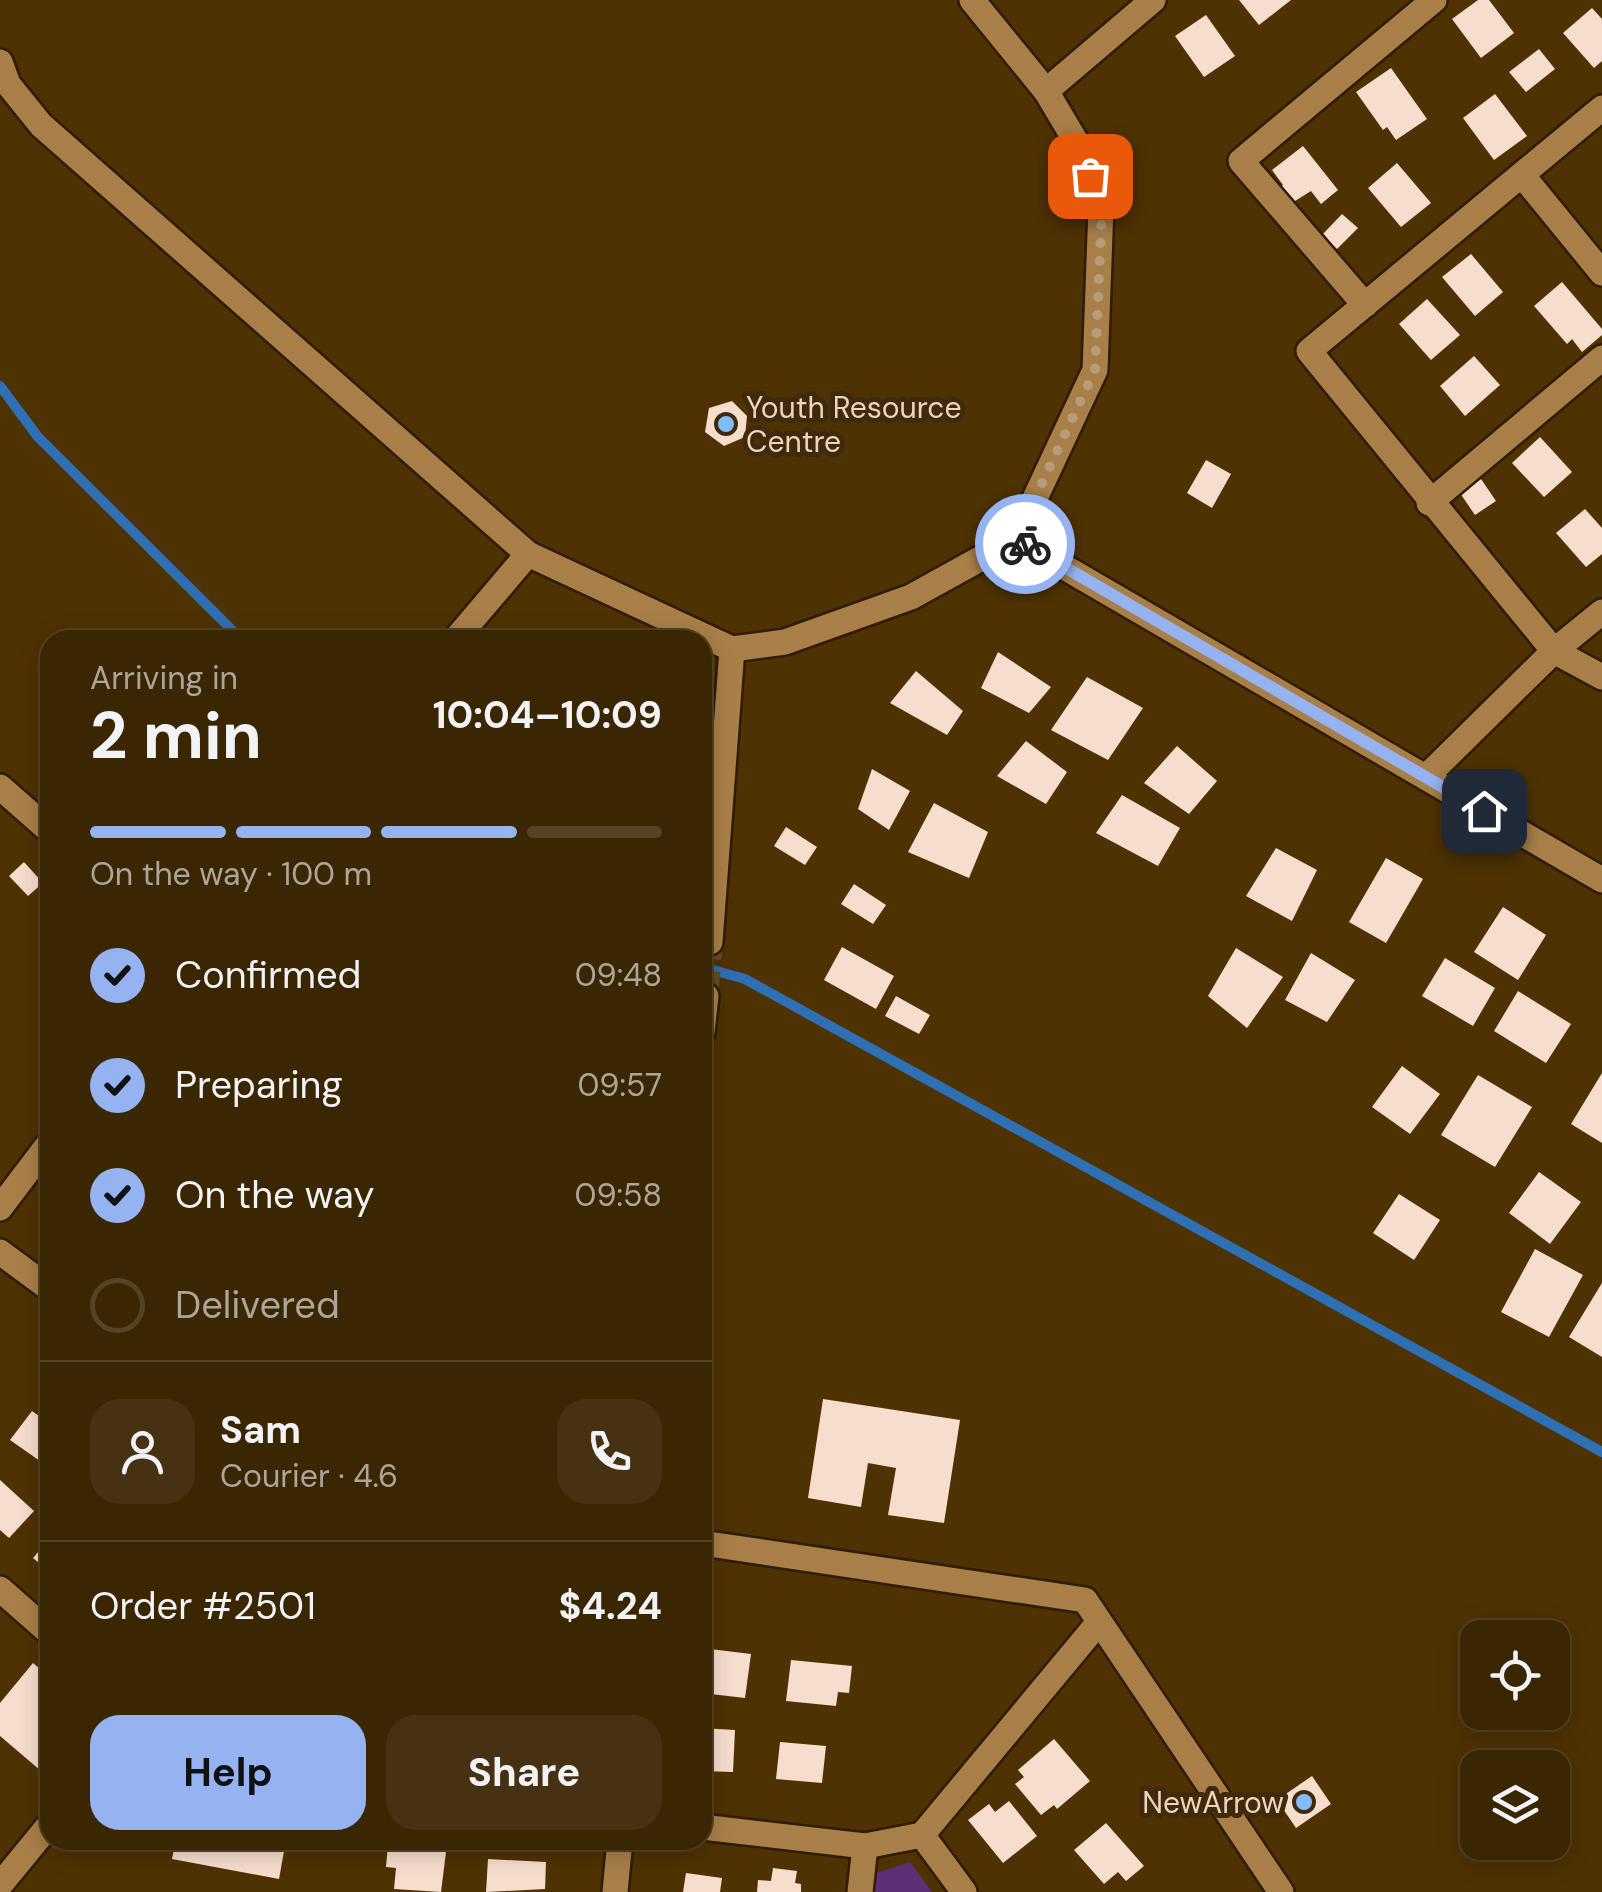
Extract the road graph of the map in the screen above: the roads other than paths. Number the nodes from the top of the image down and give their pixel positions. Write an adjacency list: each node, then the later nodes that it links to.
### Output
1 (972, 0): 5 (street)
2 (1153, 0): 5 (street)
3 (1434, 0): 9 (street)
4 (0, 62): 13 (street)
5 (1046, 91): 12 (street)
6 (1602, 108): 7 (street)
7 (1522, 175): 8 (street); 9 (street)
8 (1602, 273)
9 (1365, 305): 11 (street)
10 (1602, 358): 11 (street)
11 (1429, 502): 19 (street)
12 (1016, 539): 18 (street); 21 (street)
13 (528, 554): 15 (street); 16 (street)
14 (1602, 612): 19 (street)
15 (463, 630)
16 (691, 630)
17 (712, 640): 18 (street)
18 (732, 649): 25 (street)
19 (1554, 651): 20 (street); 21 (street)
20 (1602, 677)
21 (1426, 777): 24 (street)
22 (0, 787): 23 (street)
23 (40, 822)
24 (1602, 880)
25 (712, 915)
26 (40, 1155): 27 (street)
27 (0, 1208)
28 (0, 1252): 29 (street)
29 (40, 1282)
30 (712, 1544): 32 (street)
31 (0, 1590): 33 (street)
32 (1098, 1622): 35 (street); 43 (street)
33 (40, 1624)
34 (712, 1828): 37 (street)
35 (922, 1834): 37 (street); 42 (street)
36 (40, 1836): 39 (street)
37 (865, 1846): 41 (street)
38 (619, 1850): 40 (street)
39 (0, 1885)
40 (615, 1892)
41 (860, 1892)
42 (964, 1892)
43 (1281, 1892)

